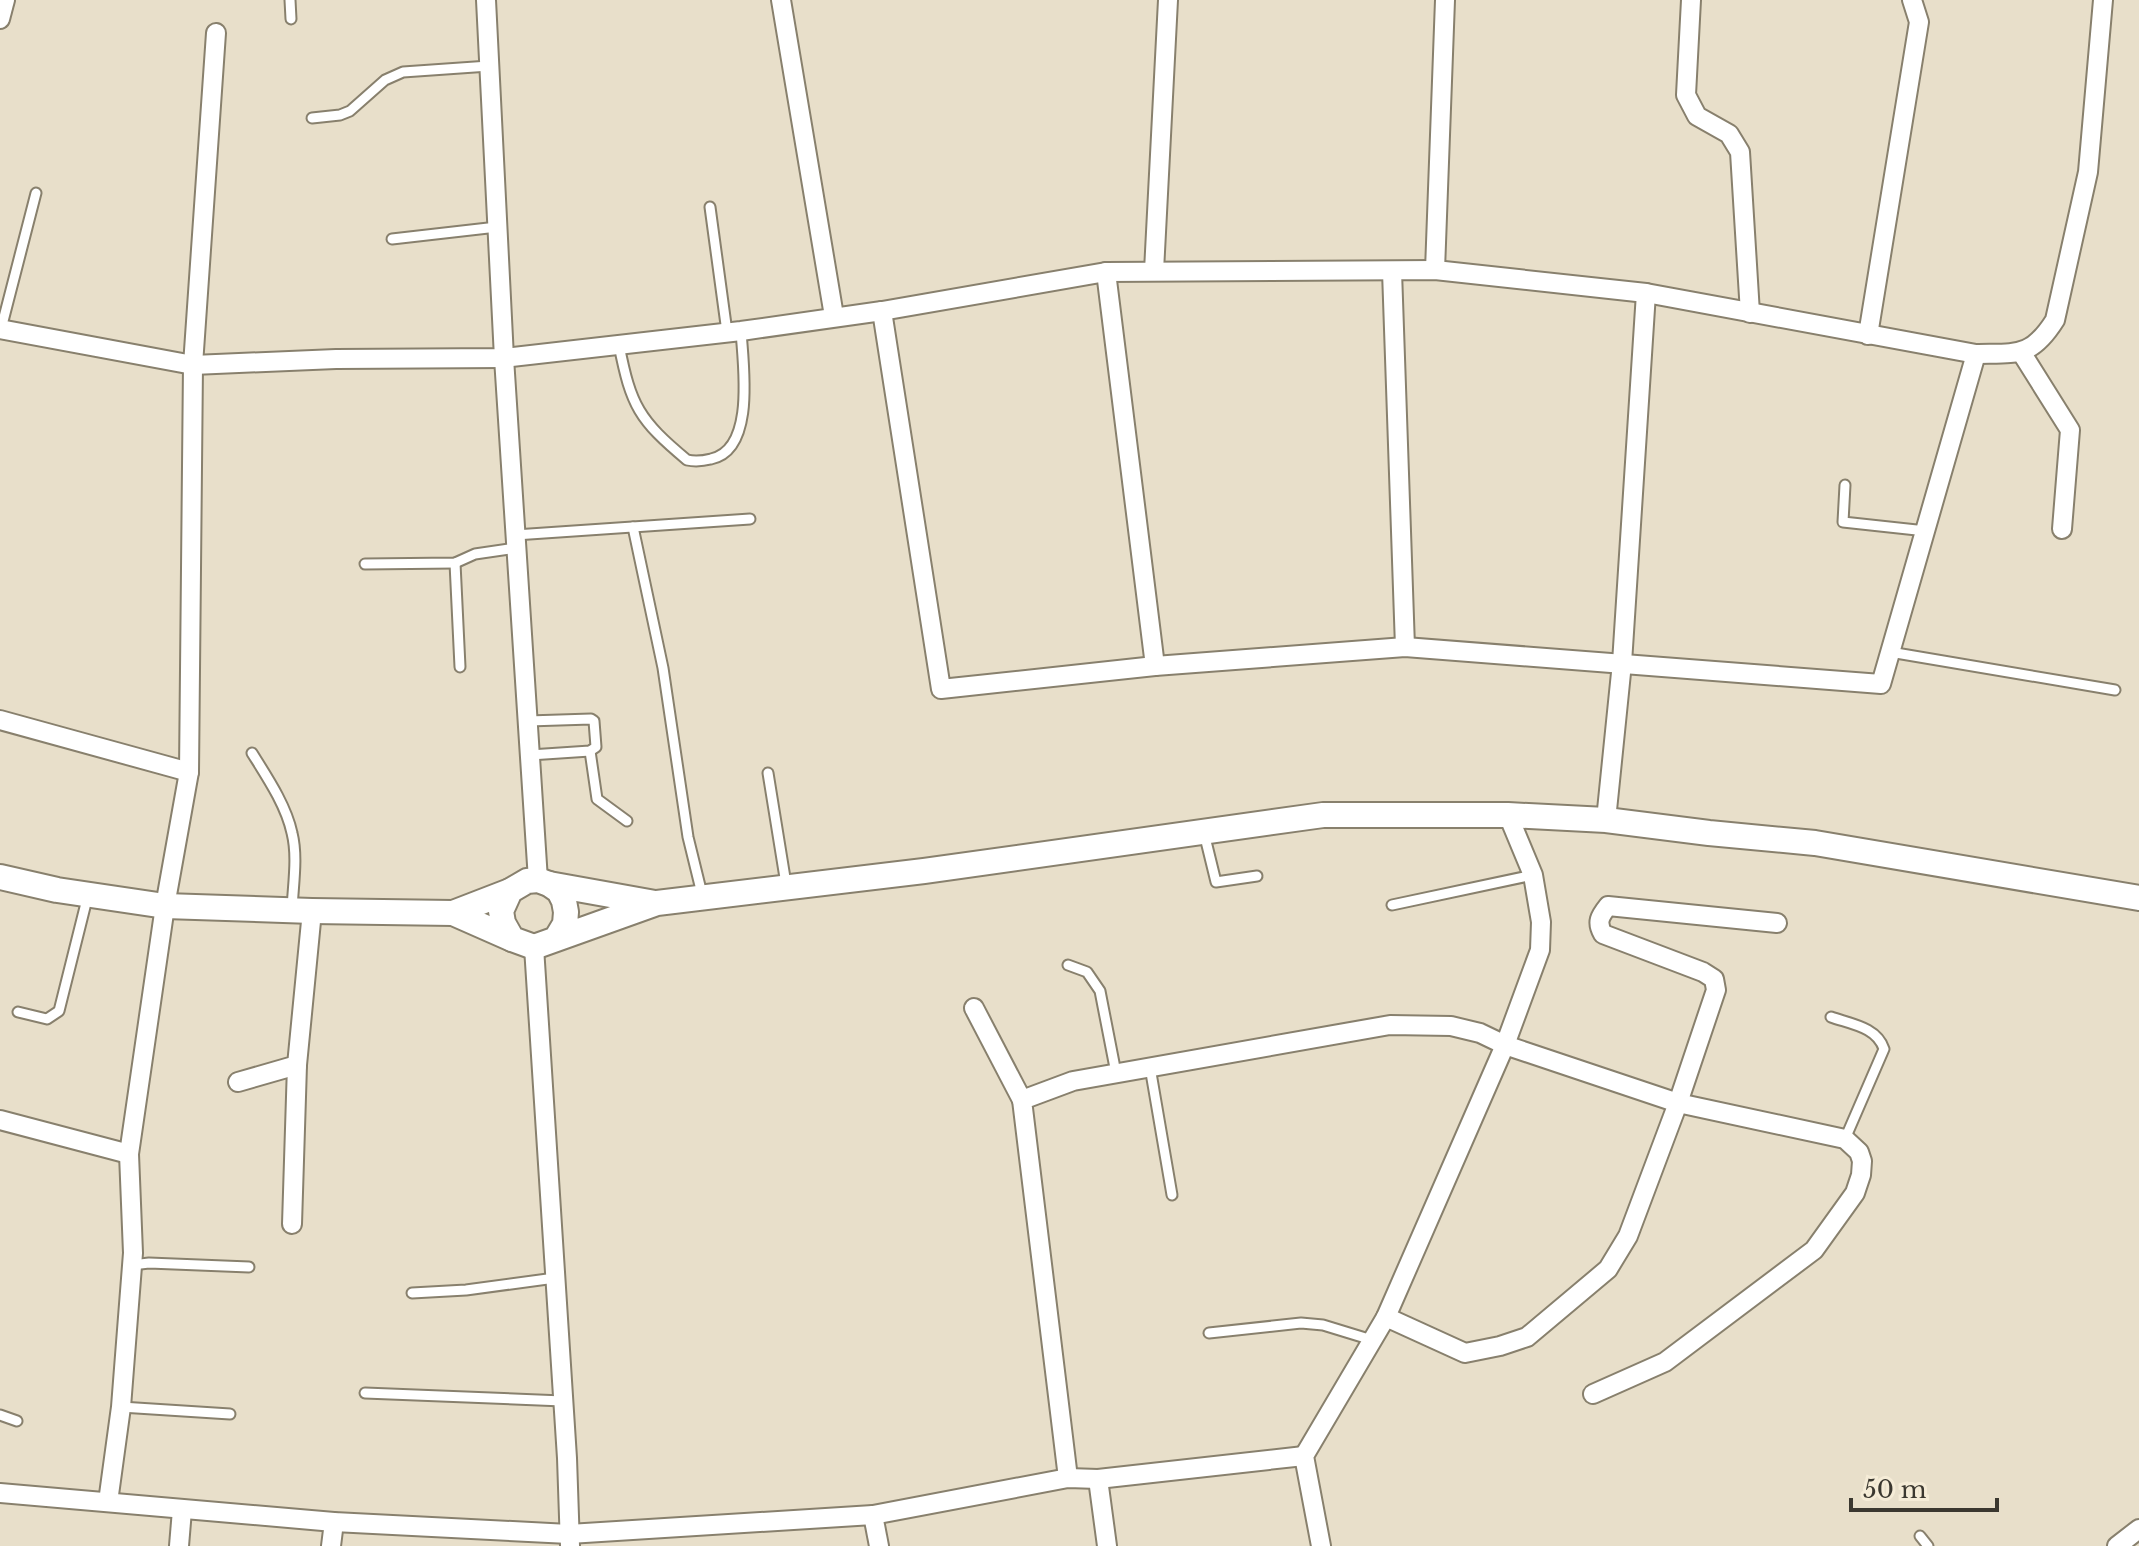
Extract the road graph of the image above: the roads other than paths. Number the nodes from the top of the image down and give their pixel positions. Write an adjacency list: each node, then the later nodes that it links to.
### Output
1 (5, 0): 10 (street)
2 (290, 0): 11 (lane)
3 (486, 0): 13 (street)
4 (781, 0): 26 (street)
5 (1168, 0): 20 (street)
6 (1445, 0): 19 (street)
7 (1691, 0): 25 (street)
8 (1912, 0): 29 (street)
9 (2103, 0): 31 (street)
10 (0, 19)
11 (291, 19)
12 (216, 33): 34 (street)
13 (489, 66): 14 (lane); 17 (street)
14 (312, 118)
15 (36, 193): 27 (lane)
16 (710, 207): 28 (lane)
17 (497, 227): 18 (lane); 33 (street)
18 (392, 239)
19 (1435, 270): 21 (street); 23 (street)
20 (1154, 271): 21 (street); 22 (street)
21 (1392, 271): 43 (street)
22 (1106, 272): 24 (street); 46 (street)
23 (1646, 293): 25 (street); 45 (street)
24 (882, 311): 26 (street); 46 (street)
25 (1750, 313): 29 (street)
26 (834, 316): 28 (street)
27 (1, 329): 34 (street)
28 (734, 332): 30 (street); 30 (lane)
29 (1868, 335): 32 (street)
30 (619, 345): 33 (street)
31 (2021, 352): 32 (street); 38 (street)
32 (1976, 354): 39 (street)
33 (504, 358): 34 (street); 40 (street)
34 (193, 365): 54 (street)
35 (1845, 485): 39 (lane)
36 (750, 519): 37 (lane)
37 (633, 527): 40 (lane); 67 (lane)
38 (2062, 529)
39 (1926, 531): 44 (street)
40 (516, 542): 41 (lane); 50 (street)
41 (455, 563): 42 (lane); 47 (lane)
42 (365, 564)
43 (1405, 647): 45 (street); 46 (street)
44 (1890, 652): 45 (street); 48 (lane)
45 (1622, 663): 57 (street)
46 (1155, 666)
47 (460, 667)
48 (2115, 690)
49 (0, 720): 54 (street)
50 (528, 721): 51 (lane); 53 (street)
51 (590, 751): 53 (lane); 58 (lane)
52 (252, 753): 72 (lane)
53 (530, 755): 63 (street)
54 (189, 772): 71 (street)
55 (768, 773): 64 (lane)
56 (1508, 815): 57 (street); 59 (street); 60 (street)
57 (1606, 820): 68 (street)
58 (627, 821)
59 (1204, 830): 61 (lane); 64 (street)
60 (1533, 875): 70 (lane); 80 (street)
61 (1257, 876)
62 (0, 877): 66 (street)
63 (544, 882): 65 (street); 69 (street); 75 (street)
64 (787, 888): 67 (street)
65 (510, 891): 73 (street); 75 (street)
66 (88, 895): 71 (street); 78 (lane)
67 (703, 898): 69 (street)
68 (2139, 898)
69 (657, 903): 75 (street)
70 (1392, 905)
71 (165, 906): 72 (street); 89 (street)
72 (302, 910): 73 (street); 81 (street)
73 (453, 913): 75 (street)
74 (1777, 923): 86 (street)
75 (534, 941): 94 (street)
76 (1068, 965): 83 (lane)
77 (974, 1008): 85 (street)
78 (18, 1012)
79 (1831, 1017): 88 (lane)
80 (1505, 1045): 82 (street); 86 (street); 96 (street)
81 (297, 1065): 84 (street); 91 (street)
82 (1150, 1067): 83 (street); 90 (lane)
83 (1116, 1073): 85 (street)
84 (238, 1082)
85 (1022, 1100): 107 (street)
86 (1678, 1103): 88 (street); 96 (street)
87 (0, 1120): 89 (street)
88 (1845, 1139): 100 (street)
89 (129, 1154): 92 (street)
90 (1172, 1195)
91 (292, 1224)
92 (132, 1265): 93 (lane); 102 (street)
93 (249, 1267)
94 (555, 1278): 95 (lane); 101 (street)
95 (412, 1293)
96 (1386, 1317): 98 (street)
97 (1209, 1333): 98 (lane)
98 (1372, 1340): 106 (street)
99 (365, 1393): 101 (lane)
100 (1593, 1394)
101 (563, 1401): 116 (street)
102 (121, 1407): 103 (lane); 110 (street)
103 (230, 1414)
104 (0, 1415): 105 (lane)
105 (17, 1421)
106 (1304, 1456): 108 (street); 121 (street)
107 (1068, 1478): 108 (street); 112 (street)
108 (1098, 1479): 120 (street)
109 (0, 1493): 110 (street)
110 (108, 1502): 111 (street)
111 (182, 1510): 113 (street); 117 (street)
112 (873, 1515): 116 (street); 119 (street)
113 (334, 1522): 116 (street); 118 (street)
114 (2139, 1529): 123 (street)
115 (1920, 1536): 122 (lane)
116 (570, 1540)
117 (179, 1546)
118 (331, 1546)
119 (879, 1546)
120 (1107, 1546)
121 (1321, 1546)
122 (1928, 1546)
123 (2117, 1546)

